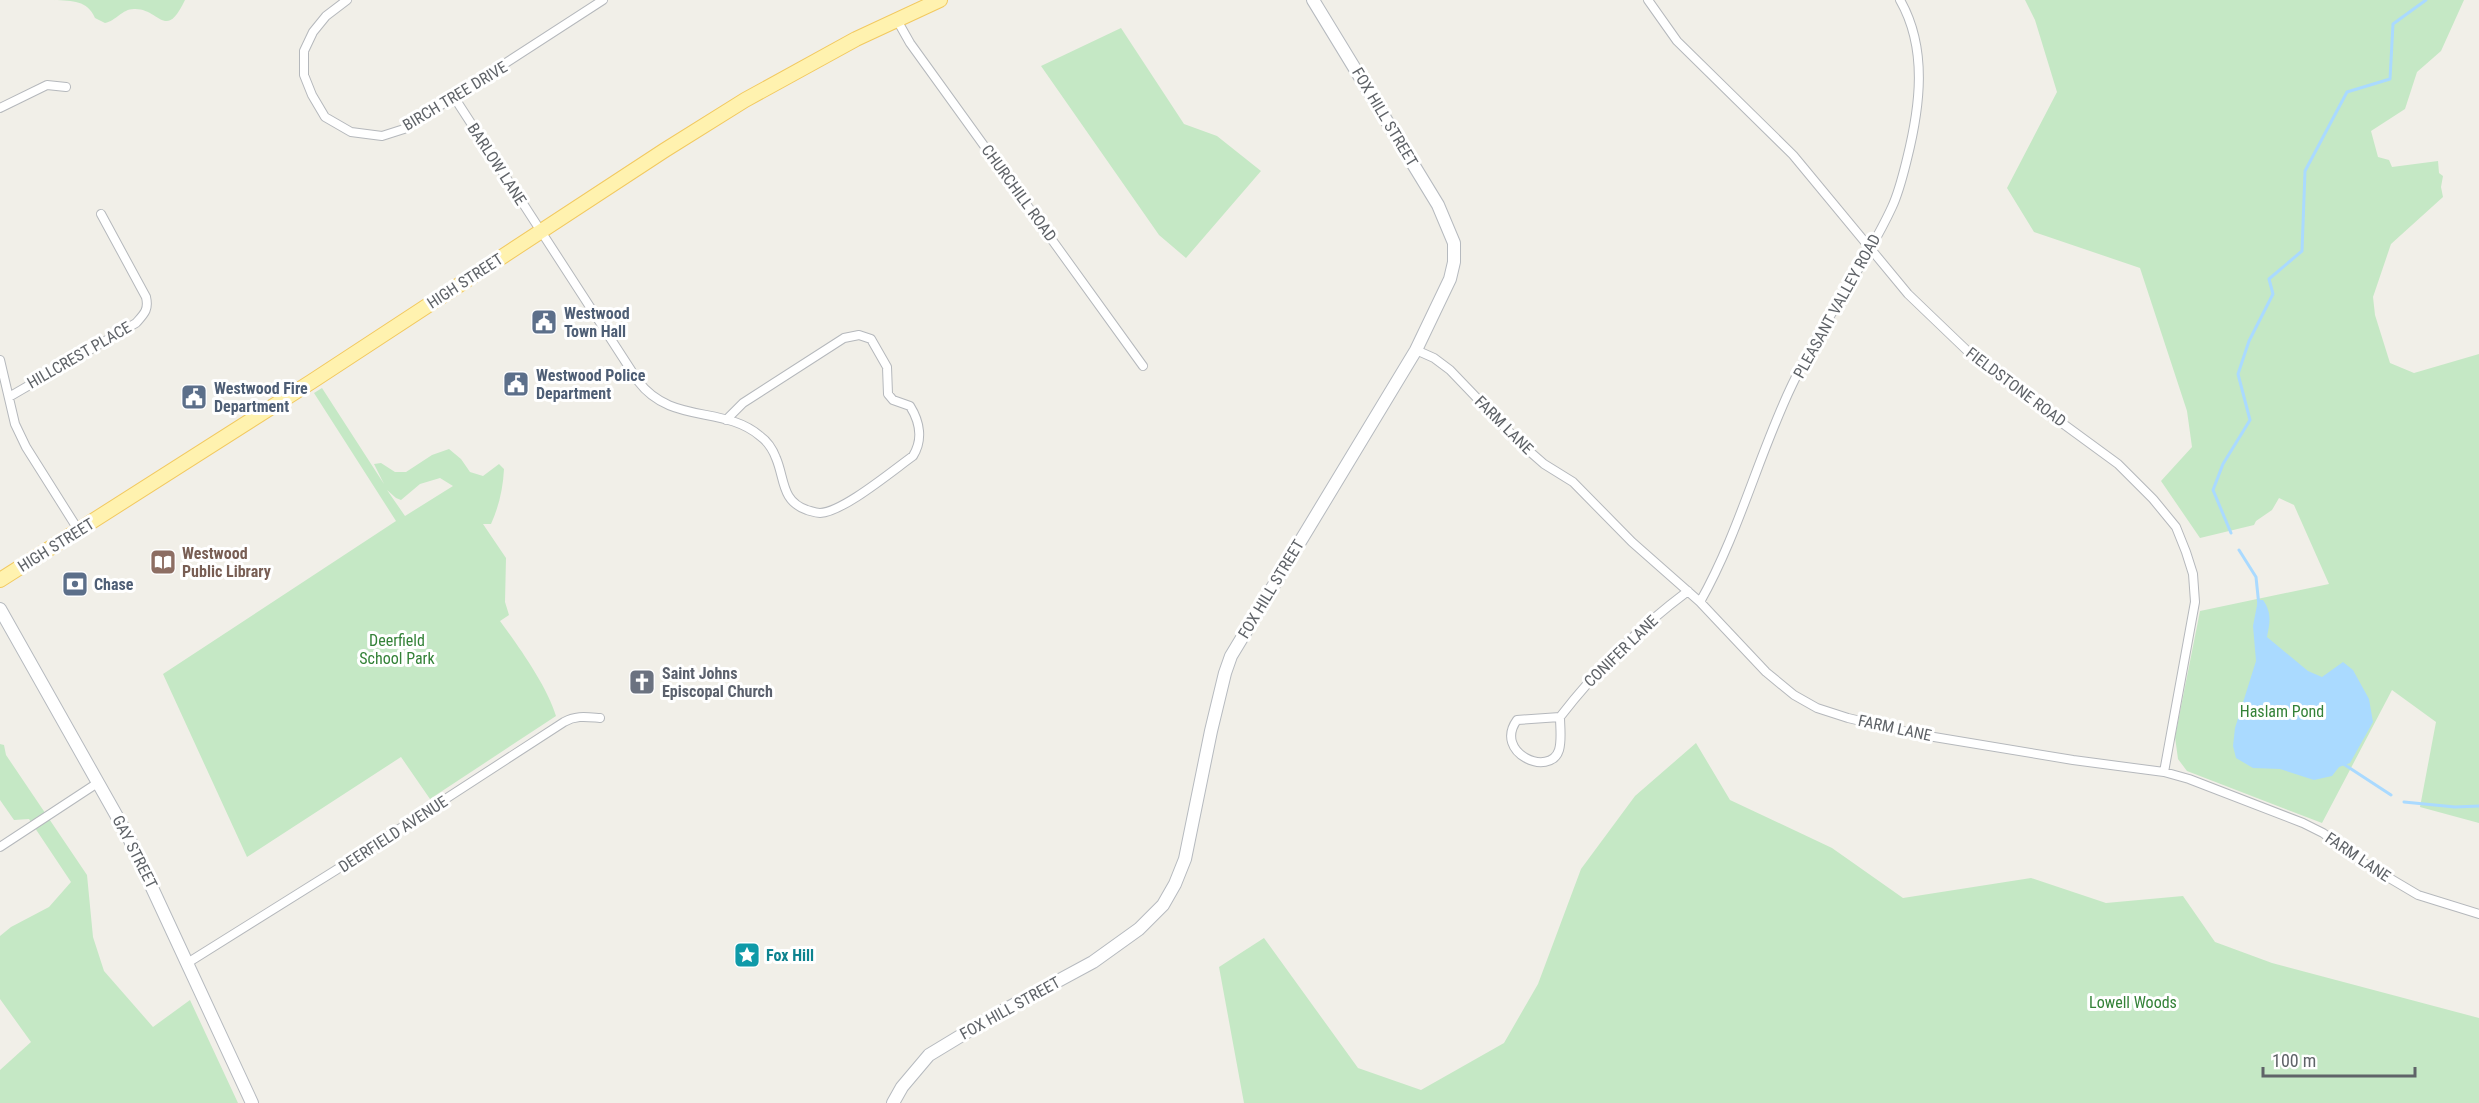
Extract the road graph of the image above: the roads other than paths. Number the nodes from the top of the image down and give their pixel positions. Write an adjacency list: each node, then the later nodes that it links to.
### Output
1 (347, 0): 9 (street, BIRCH TREE DRIVE)
2 (603, 0): 9 (street, BIRCH TREE DRIVE)
3 (940, 0): 7 (main road, HIGH STREET)
4 (1313, 0): 14 (street, FOX HILL STREET)
5 (1648, 0): 13 (street, FIELDSTONE ROAD)
6 (1900, 0): 13 (street, PLEASANT VALLEY ROAD)
7 (897, 20): 12 (main road, HIGH STREET); 16 (street, CHURCHILL ROAD)
8 (66, 87): 10 (street)
9 (454, 97): 12 (street, BARLOW LANE)
10 (0, 108)
11 (101, 214): 17 (street, HILLCREST PLACE)
12 (541, 231): 18 (street, BARLOW LANE); 19 (main road, HIGH STREET)
13 (1870, 247): 22 (street, PLEASANT VALLEY ROAD); 26 (street, FIELDSTONE ROAD)
14 (1416, 350): 21 (street, FARM LANE); 32 (street, FOX HILL STREET)
15 (0, 360): 17 (street)
16 (1143, 366)
17 (9, 397): 19 (street)
18 (726, 420): 18 (street, BARLOW LANE)
19 (79, 531): 20 (main road, HIGH STREET)
20 (0, 580)
21 (1689, 591): 22 (street, FARM LANE); 24 (street, CONIFER LANE)
22 (1700, 602): 26 (street, FARM LANE)
23 (0, 609): 27 (street, GAY STREET)
24 (1560, 717): 24 (street)
25 (600, 718): 30 (street, DEERFIELD AVENUE)
26 (2164, 772): 29 (street, FARM LANE)
27 (99, 782): 28 (street); 30 (street, GAY STREET)
28 (0, 848)
29 (2479, 914)
30 (189, 962): 31 (street, GAY STREET)
31 (252, 1103)
32 (892, 1103)

